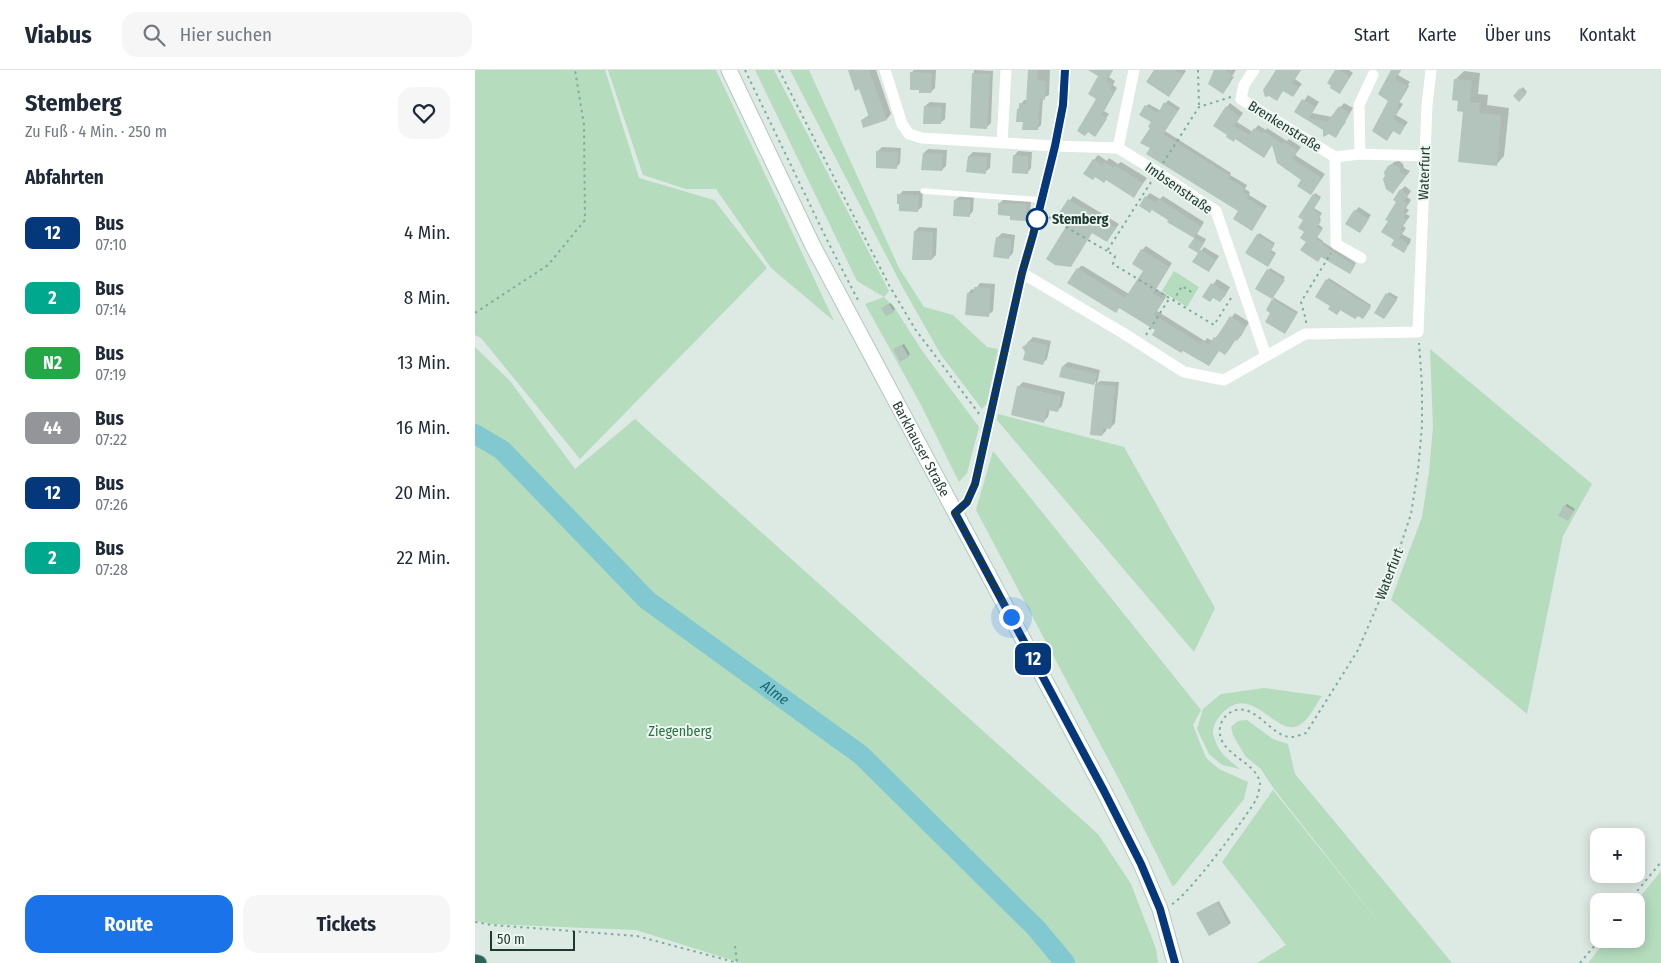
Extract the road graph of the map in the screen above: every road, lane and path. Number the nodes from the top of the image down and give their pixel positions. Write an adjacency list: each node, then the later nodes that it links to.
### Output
1 (575, 70): 34 (path)
2 (729, 70): 40 (street, Barkhauser Straße)
3 (745, 70): 33 (path)
4 (779, 70): 39 (path)
5 (885, 70): 15 (street)
6 (1006, 70): 15 (street)
7 (1065, 70): 16 (street)
8 (1134, 70): 17 (street)
9 (1198, 70): 14 (path)
10 (1254, 70): 13 (street, Brenkenstraße)
11 (1431, 70): 19 (street, Waterfurt)
12 (1373, 75): 18 (street)
13 (1241, 99): 14 (path); 20 (street, Brenkenstraße)
14 (1199, 107): 21 (path)
15 (1002, 144): 16 (street)
16 (1055, 146): 17 (street); 23 (street)
17 (1119, 148): 21 (street, Imbsenstraße)
18 (1360, 154): 19 (street, Brenkenstraße); 20 (street, Brenkenstraße)
19 (1425, 156): 35 (street, Waterfurt)
20 (1335, 157): 25 (street)
21 (1157, 172): 26 (path); 29 (street, Imbsenstraße)
22 (923, 191): 23 (lane)
23 (1042, 200): 24 (street)
24 (1039, 211): 26 (path); 28 (street)
25 (1336, 244): 27 (street); 36 (path)
26 (1107, 251): 31 (path)
27 (1361, 258)
28 (1022, 273): 37 (street); 39 (street)
29 (1241, 282): 32 (path); 38 (street, Imbsenstraße)
30 (1193, 293): 32 (path)
31 (1169, 299): 32 (path); 37 (path)
32 (1173, 301)
33 (861, 305)
34 (475, 313)
35 (1418, 332): 36 (street); 43 (path, Waterfurt)
36 (1305, 334): 38 (street)
37 (1141, 344): 38 (street)
38 (1266, 356)
39 (989, 425): 40 (street)
40 (955, 513): 50 (street, Barkhauser Straße)
41 (1661, 862): 42 (path)
42 (1636, 893)
43 (1171, 904)
44 (475, 922): 49 (path)
45 (735, 946): 49 (path)
46 (1592, 948): 51 (path)
47 (475, 962): 48 (highway)
48 (479, 963)
49 (737, 963)
50 (1175, 963)
51 (1580, 963)

